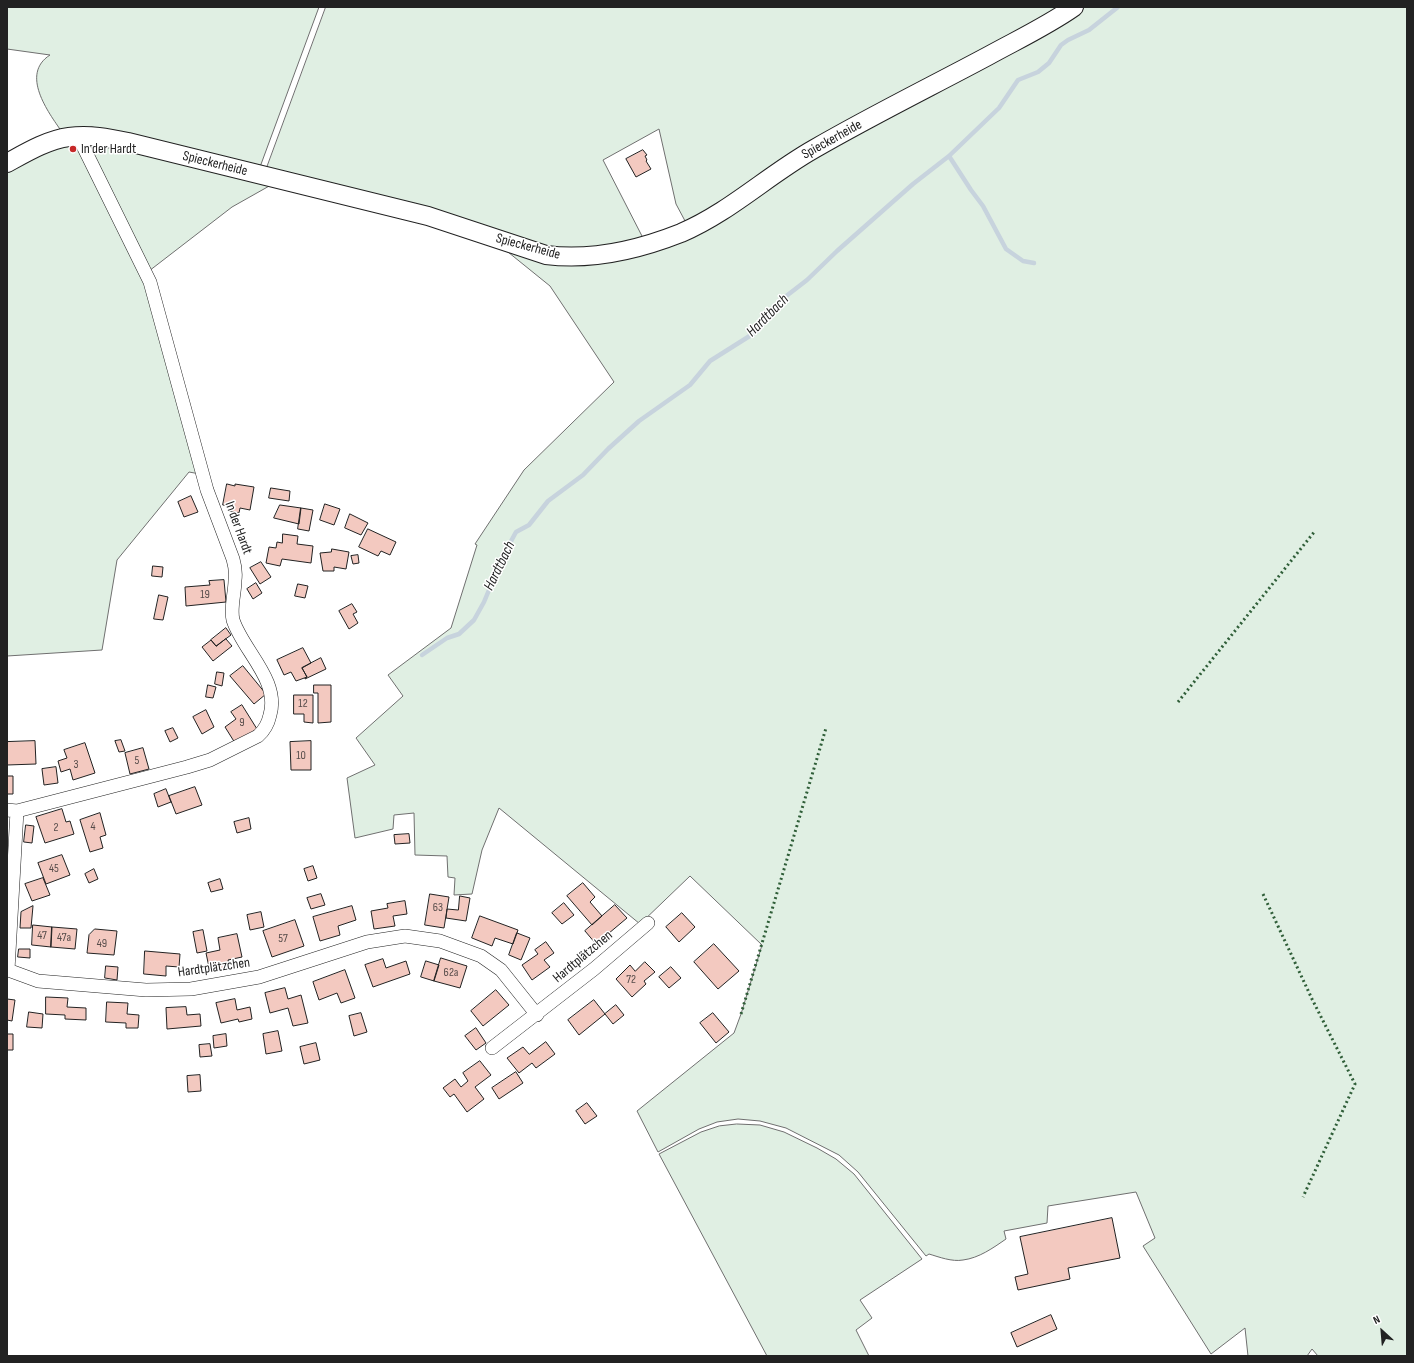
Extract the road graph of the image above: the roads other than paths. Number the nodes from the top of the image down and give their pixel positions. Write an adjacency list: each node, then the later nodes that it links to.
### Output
1 (1074, 7): 2 (main road, Spieckerheide)
2 (78, 136): 3 (main road, Spieckerheide); 4 (street, In der Hardt)
3 (7, 163)
4 (12, 811): 6 (street, Hardtplätzchen)
5 (648, 923): 6 (street, Hardtplätzchen)
6 (537, 1015): 7 (street, Hardtplätzchen)
7 (492, 1048)

